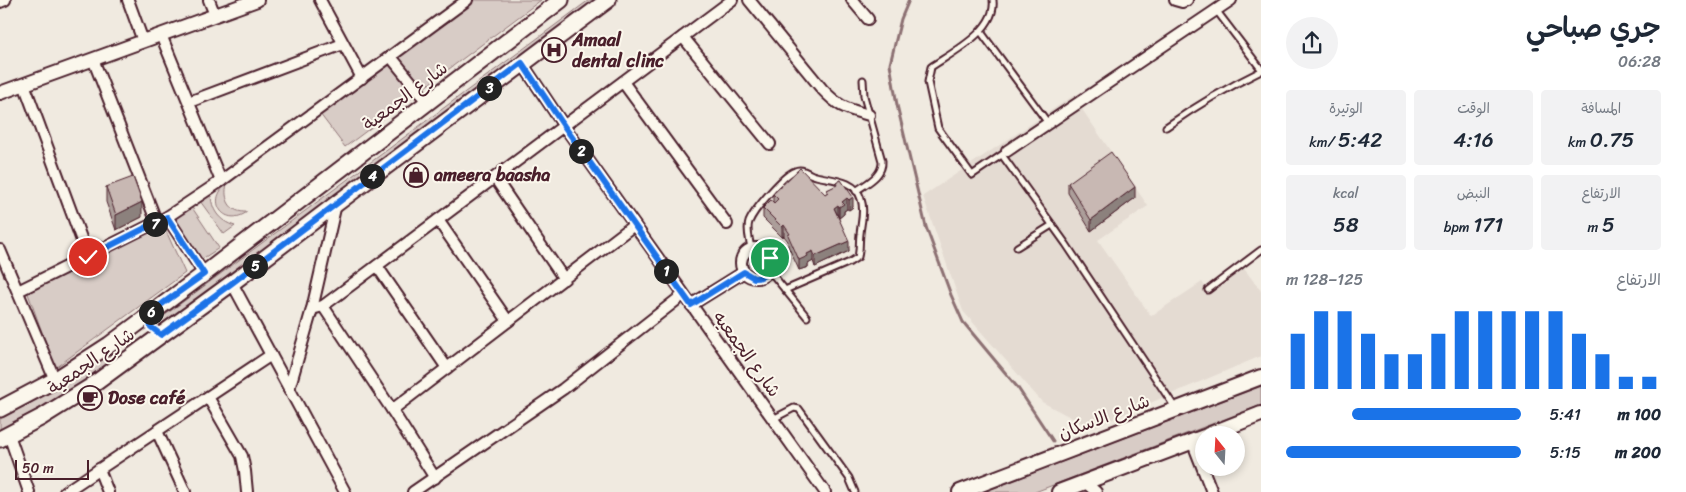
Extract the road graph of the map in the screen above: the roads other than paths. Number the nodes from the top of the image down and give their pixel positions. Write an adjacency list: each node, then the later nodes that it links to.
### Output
1 (4, 0): 16 (street)
2 (128, 0): 23 (street)
3 (209, 0): 18 (street)
4 (257, 0): 18 (street)
5 (320, 0): 24 (street)
6 (467, 0): 25 (street)
7 (561, 0): 35 (main road, شارع الجمعية)
8 (608, 0): 27 (main road, شارع الجمعية)
9 (732, 0): 22 (street)
10 (749, 0): 36 (street)
11 (852, 0): 19 (street)
12 (993, 0): 20 (lane)
13 (1175, 0): 14 (street)
14 (1187, 0)
15 (1232, 0): 17 (street)
16 (0, 2)
17 (1216, 10): 28 (lane); 37 (street)
18 (215, 15): 21 (street)
19 (868, 19)
20 (981, 32): 37 (lane); 41 (lane)
21 (161, 35): 23 (street); 34 (street)
22 (683, 37): 31 (street); 40 (street)
23 (143, 41): 26 (street)
24 (343, 44): 29 (street); 34 (street)
25 (391, 57): 29 (street); 35 (street)
26 (93, 59): 32 (street); 48 (street)
27 (522, 63): 38 (street, شارع الجمعيه); 45 (main road, شارع الجمعية)
28 (1261, 70): 39 (lane)
29 (362, 78): 43 (street)
30 (863, 80): 36 (lane)
31 (623, 82): 38 (street); 49 (street)
32 (24, 84): 33 (street); 56 (street)
33 (0, 93)
34 (189, 102): 43 (street)
35 (428, 102): 60 (main road, شارع الجمعية)
36 (869, 114): 44 (lane)
37 (1048, 123): 41 (street)
38 (564, 126): 42 (street); 50 (street, شارع الجمعيه)
39 (1166, 127)
40 (770, 144)
41 (1005, 153): 51 (lane)
42 (495, 178): 47 (street); 61 (street)
43 (221, 181): 46 (street)
44 (856, 191): 53 (lane); 63 (lane)
45 (336, 204): 62 (main road, شارع الجمعية); 69 (street)
46 (167, 217): 48 (street); 60 (street)
47 (438, 220): 57 (street); 72 (street)
48 (156, 223): 56 (street)
49 (727, 224)
50 (634, 225): 61 (street); 66 (street, شارع الجمعيه)
51 (1052, 225): 52 (lane); 84 (lane)
52 (1017, 247)
53 (751, 249): 58 (street); 59 (street)
54 (0, 250): 65 (street)
55 (1261, 250): 64 (lane)
56 (88, 257): 65 (street)
57 (377, 266): 68 (street); 77 (street)
58 (769, 270): 59 (street); 63 (lane)
59 (744, 272): 67 (street)
60 (204, 274): 70 (main road, شارع الجمعية)
61 (564, 278): 72 (street)
62 (232, 283): 73 (main road, شارع الجمعية); 75 (street)
63 (785, 290): 71 (lane)
64 (1208, 290)
65 (18, 291): 79 (street)
66 (683, 295): 67 (street, شارع الجمعيه); 93 (street)
67 (691, 305): 86 (street, شارع الجمعيه)
68 (323, 306): 69 (street); 83 (street)
69 (312, 309): 80 (street)
70 (148, 314): 73 (main road); 74 (main road, شارع الجمعية)
71 (806, 316)
72 (508, 321): 77 (street)
73 (161, 335): 76 (main road, شارع الجمعية)
74 (109, 345): 76 (main road); 79 (main road, شارع الجمعية)
75 (271, 355): 80 (street); 81 (street)
76 (122, 364): 89 (main road, شارع الجمعية)
77 (447, 368): 83 (street)
78 (1261, 377): 84 (main road, شارع الاسكان)
79 (55, 380): 82 (main road, شارع الجمعية)
80 (290, 389): 100 (street)
81 (208, 397): 88 (street); 99 (street)
82 (0, 409)
83 (392, 410): 93 (street)
84 (1176, 410): 104 (main road, شارع الاسكان)
85 (1261, 414): 87 (main road)
86 (773, 419): 102 (street, شارع الجمعيه); 103 (lane)
87 (1231, 426)
88 (157, 431): 91 (street); 98 (street)
89 (5, 437): 95 (street)
90 (1195, 440): 94 (main road)
91 (99, 470): 96 (street); 97 (street)
92 (1208, 476): 107 (street)
93 (434, 478): 101 (street)
94 (1084, 482): 105 (main road); 106 (street)
95 (29, 492)
96 (65, 492)
97 (108, 492)
98 (184, 492)
99 (247, 492)
100 (346, 492)
101 (413, 492)
102 (825, 492)
103 (855, 492)
104 (960, 492)
105 (1060, 492)
106 (1096, 492)
107 (1212, 492)

